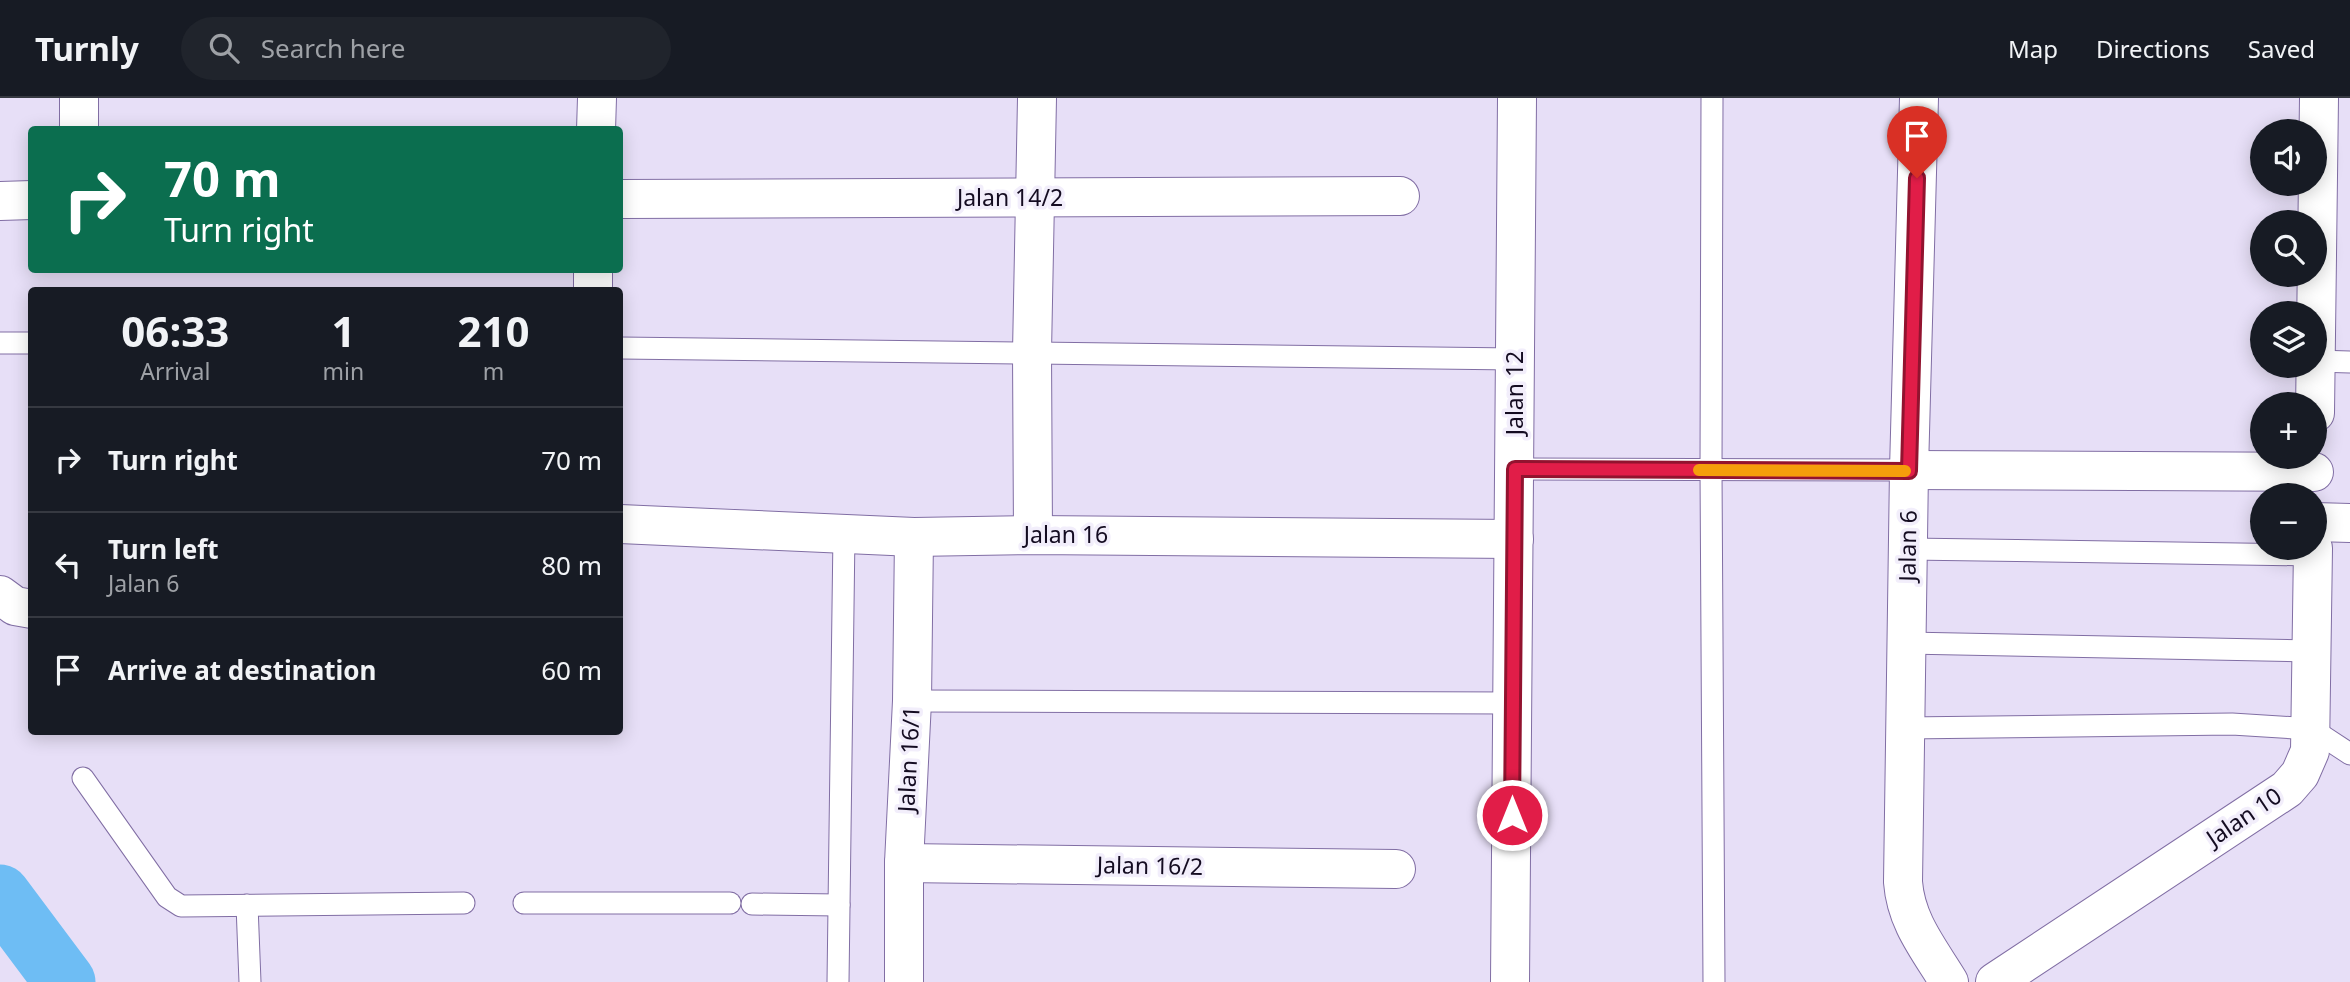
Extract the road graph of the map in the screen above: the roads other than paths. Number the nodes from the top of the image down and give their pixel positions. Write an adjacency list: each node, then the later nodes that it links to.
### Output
1 (79, 98): 8 (street)
2 (597, 98): 9 (street)
3 (1037, 98): 11 (street)
4 (1517, 98): 20 (street, Jalan 12)
5 (1712, 98): 24 (lane)
6 (1919, 98): 25 (street, Jalan 6)
7 (2319, 98): 15 (street)
8 (79, 126)
9 (597, 126)
10 (1400, 196): 11 (street, Jalan 14/2)
11 (1034, 198): 12 (street, Jalan 14/2); 19 (street)
12 (623, 199)
13 (28, 200): 14 (street)
14 (0, 201)
15 (2317, 301)
16 (0, 343): 17 (lane)
17 (28, 343)
18 (623, 348): 19 (lane)
19 (1032, 352): 20 (lane); 30 (street)
20 (1515, 359): 23 (street, Jalan 12)
21 (2327, 361): 22 (lane)
22 (2350, 362)
23 (1515, 469): 24 (lane); 33 (street, Jalan 12)
24 (1711, 470): 25 (lane); 57 (lane)
25 (1909, 471): 26 (street); 35 (street, Jalan 6)
26 (2314, 475)
27 (2350, 523): 31 (street)
28 (623, 524): 29 (street, Jalan 16)
29 (844, 533): 32 (street, Jalan 16); 52 (lane)
30 (1032, 535): 32 (street, Jalan 16); 33 (street, Jalan 16)
31 (2327, 535)
32 (914, 537): 39 (street, Jalan 16/1)
33 (1514, 539): 40 (street, Jalan 12)
34 (2250, 543): 35 (lane)
35 (1909, 549): 37 (street, Jalan 6)
36 (2314, 560): 38 (street, Jalan 10)
37 (1907, 643): 38 (lane); 41 (street, Jalan 6)
38 (2312, 651): 42 (street, Jalan 10)
39 (912, 701): 40 (lane); 45 (street, Jalan 16/1)
40 (1513, 703): 56 (street, Jalan 12)
41 (1905, 728): 42 (lane); 58 (street, Jalan 6)
42 (2312, 729): 43 (lane); 59 (street, Jalan 10)
43 (2350, 754)
44 (83, 778): 51 (lane)
45 (904, 863): 46 (street, Jalan 16/2); 55 (street, Jalan 16/1)
46 (1396, 869)
47 (464, 903): 51 (lane)
48 (524, 903): 49 (lane)
49 (730, 903)
50 (752, 904): 52 (lane)
51 (247, 905): 53 (lane)
52 (839, 905): 54 (lane)
53 (250, 982)
54 (838, 982)
55 (904, 982)
56 (1510, 982)
57 (1714, 982)
58 (1950, 982)
59 (1994, 982)

